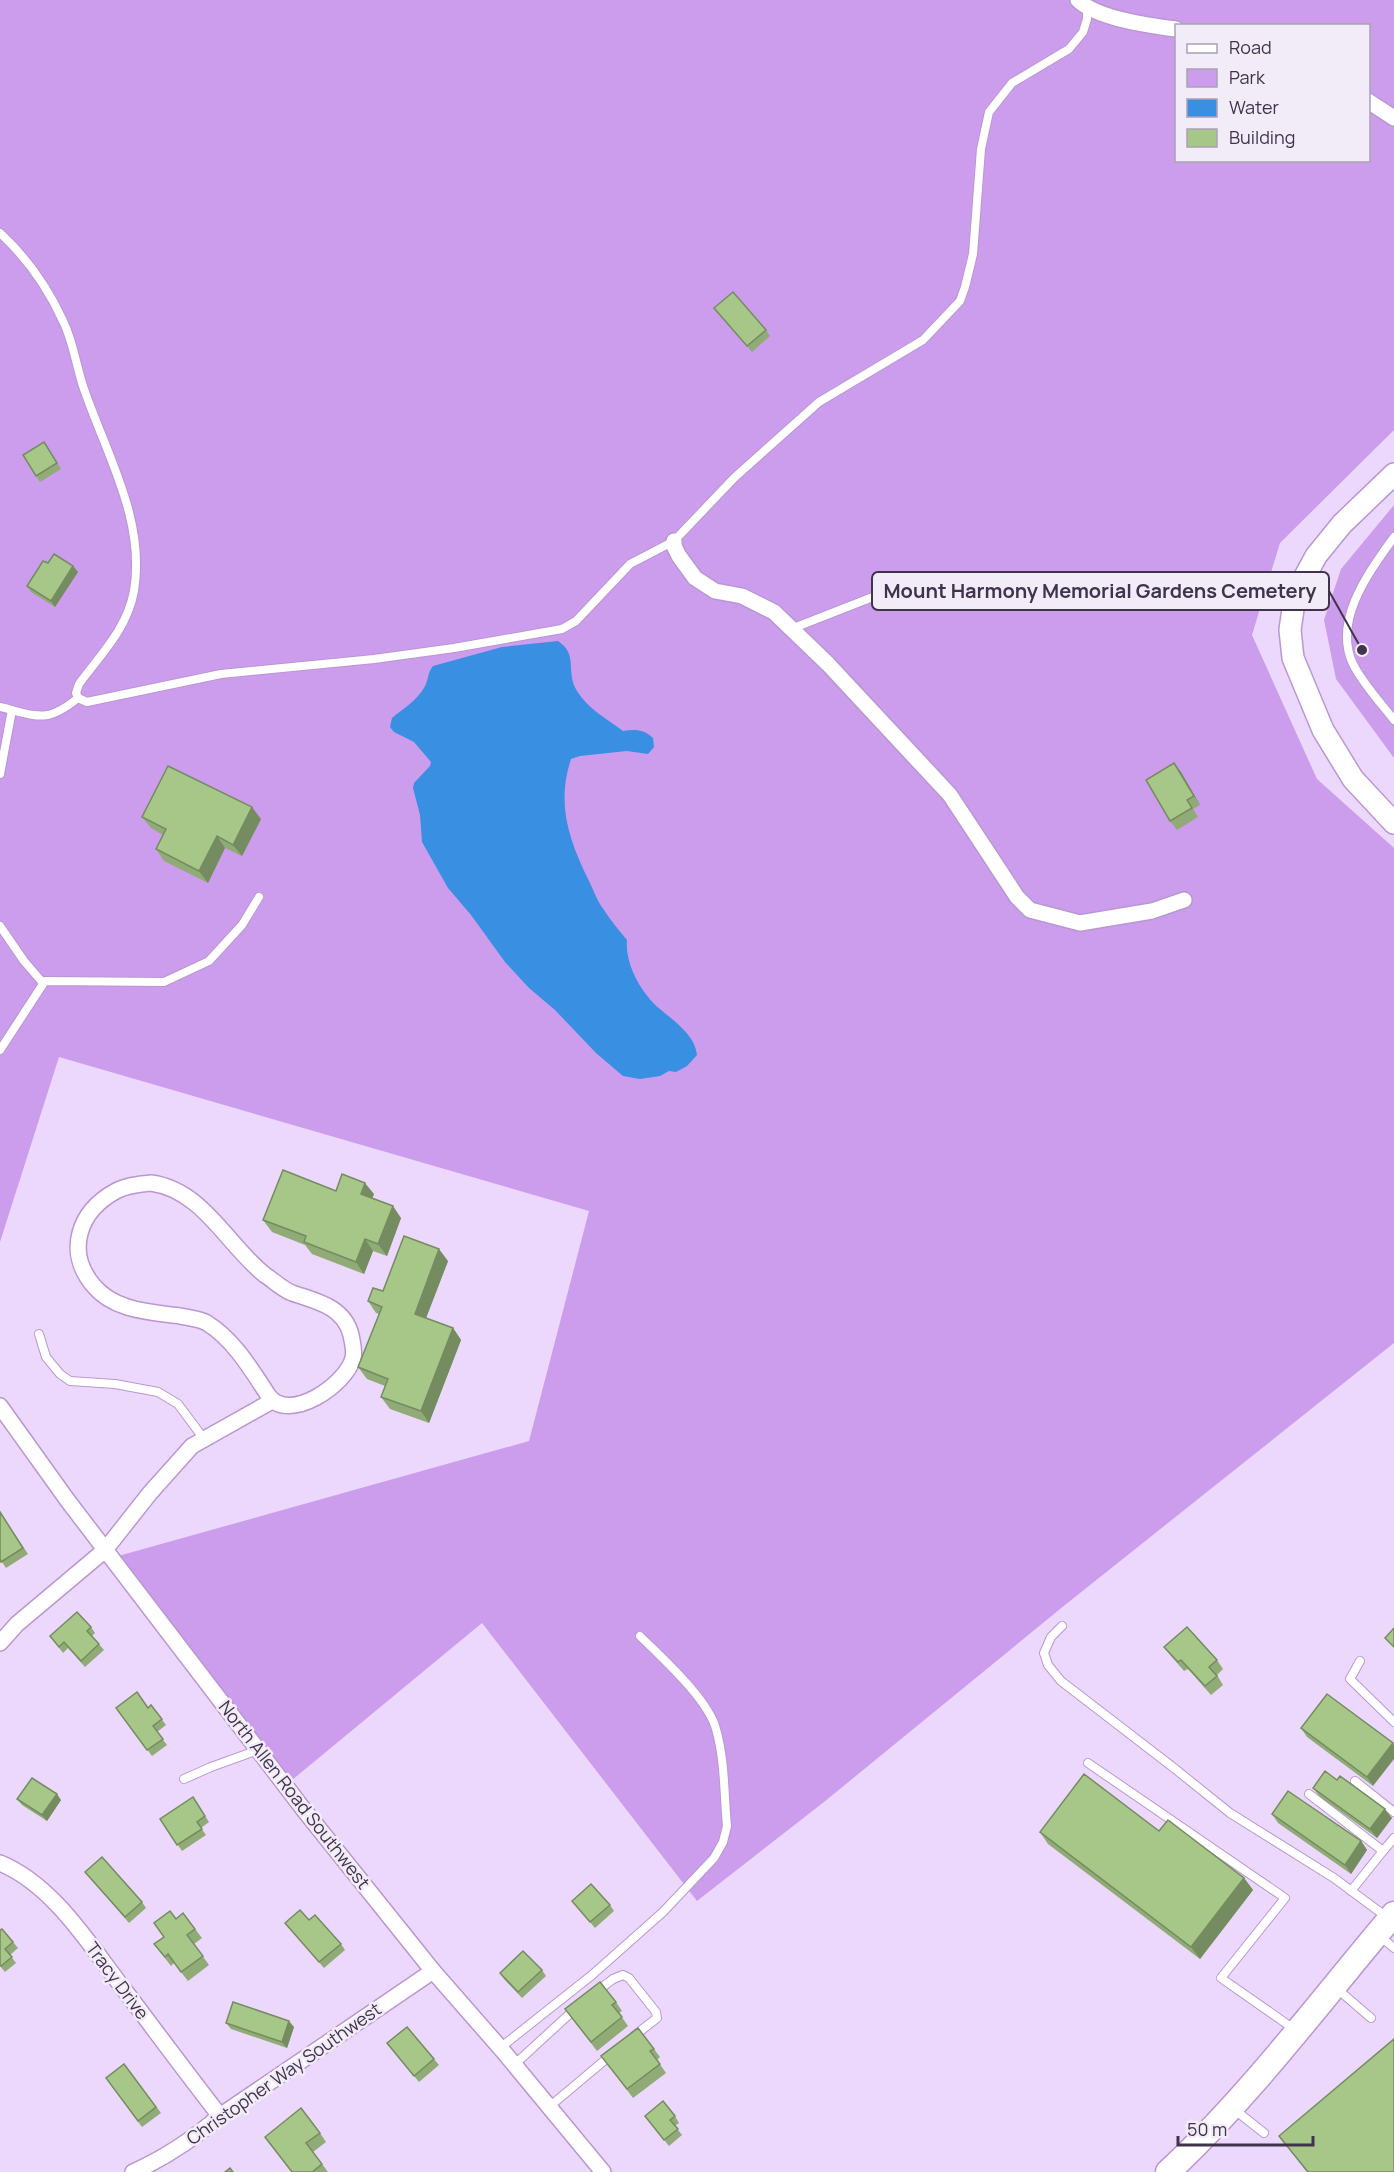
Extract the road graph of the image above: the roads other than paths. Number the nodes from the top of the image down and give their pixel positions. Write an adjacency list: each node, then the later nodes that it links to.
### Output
1 (1082, 4): 2 (street); 8 (lane)
2 (1175, 29)
3 (1370, 102): 4 (street)
4 (1394, 118)
5 (0, 233): 11 (lane)
6 (1394, 474): 16 (street)
7 (1394, 537): 14 (lane)
8 (674, 541): 10 (street); 11 (lane)
9 (888, 591): 10 (lane)
10 (791, 629): 18 (street)
11 (78, 698): 13 (lane)
12 (0, 707): 13 (lane)
13 (12, 710): 15 (lane)
14 (1394, 720)
15 (0, 774)
16 (1394, 823)
17 (259, 897): 20 (lane)
18 (1184, 900)
19 (0, 926): 20 (lane)
20 (43, 983): 21 (lane)
21 (0, 1050)
22 (39, 1334): 25 (lane)
23 (272, 1401): 23 (street); 25 (street)
24 (0, 1406): 26 (street, North Allen Road Southwest)
25 (204, 1439): 26 (street)
26 (105, 1550): 29 (street); 32 (street, North Allen Road Southwest)
27 (1062, 1626): 41 (lane)
28 (640, 1636): 51 (lane)
29 (0, 1643)
30 (1360, 1660): 31 (lane)
31 (1394, 1722)
32 (258, 1750): 34 (lane); 43 (street, North Allen Road Southwest)
33 (1088, 1763): 48 (lane)
34 (184, 1779)
35 (1355, 1781): 37 (lane)
36 (1309, 1794): 39 (lane)
37 (1394, 1812)
38 (1392, 1842): 39 (lane)
39 (1383, 1851): 41 (lane)
40 (0, 1863): 55 (street, Tracy Drive)
41 (1351, 1891): 42 (lane)
42 (1389, 1929): 44 (main road)
43 (433, 1971): 51 (street, North Allen Road Southwest); 55 (street, Christopher Way Southwest)
44 (1334, 1986): 47 (lane); 48 (main road)
45 (588, 1999): 49 (lane)
46 (579, 2006): 52 (lane)
47 (1371, 2018)
48 (1297, 2032): 54 (main road)
49 (630, 2040)
50 (622, 2047): 53 (lane)
51 (500, 2048): 52 (street, North Allen Road Southwest)
52 (514, 2065): 53 (street, North Allen Road Southwest)
53 (549, 2107): 58 (street, North Allen Road Southwest)
54 (1231, 2107): 56 (lane); 59 (main road)
55 (220, 2116): 57 (street, Christopher Way Southwest)
56 (1264, 2133)
57 (133, 2172)
58 (603, 2172)
59 (1168, 2172)

